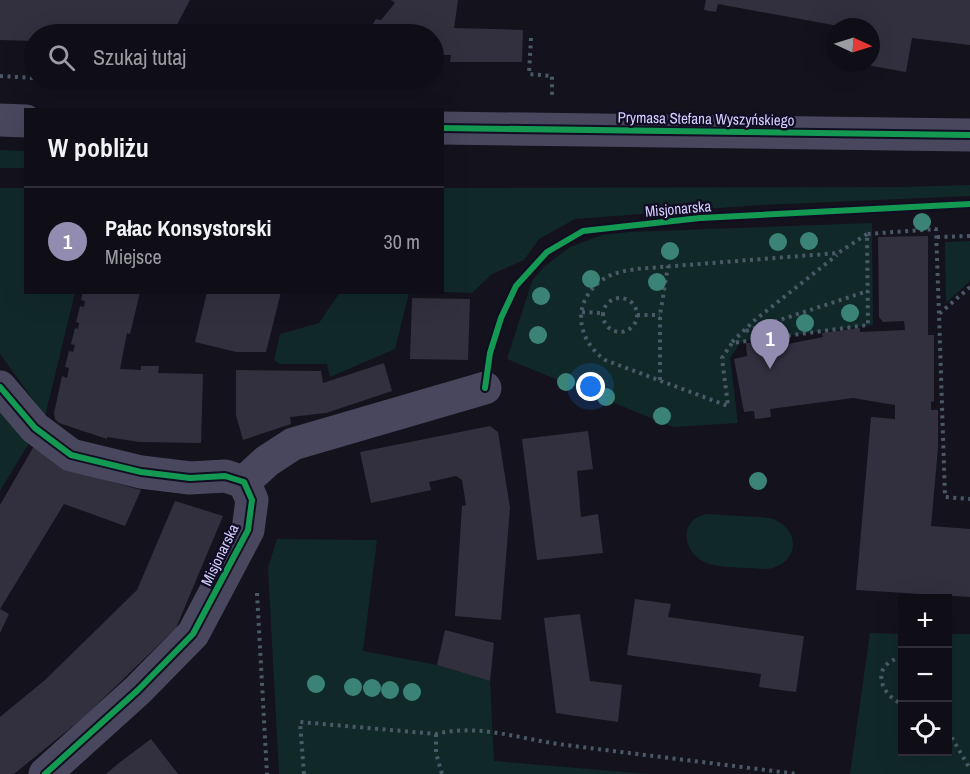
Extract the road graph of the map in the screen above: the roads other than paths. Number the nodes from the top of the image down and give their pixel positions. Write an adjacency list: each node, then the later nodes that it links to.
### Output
1 (0, 120): 2 (street)
2 (24, 121)
3 (444, 128): 4 (street, Prymasa Stefana Wyszyńskiego)
4 (970, 135)
5 (0, 387): 7 (street)
6 (485, 388): 7 (street)
7 (244, 482): 8 (street, Misjonarska)
8 (45, 774)

